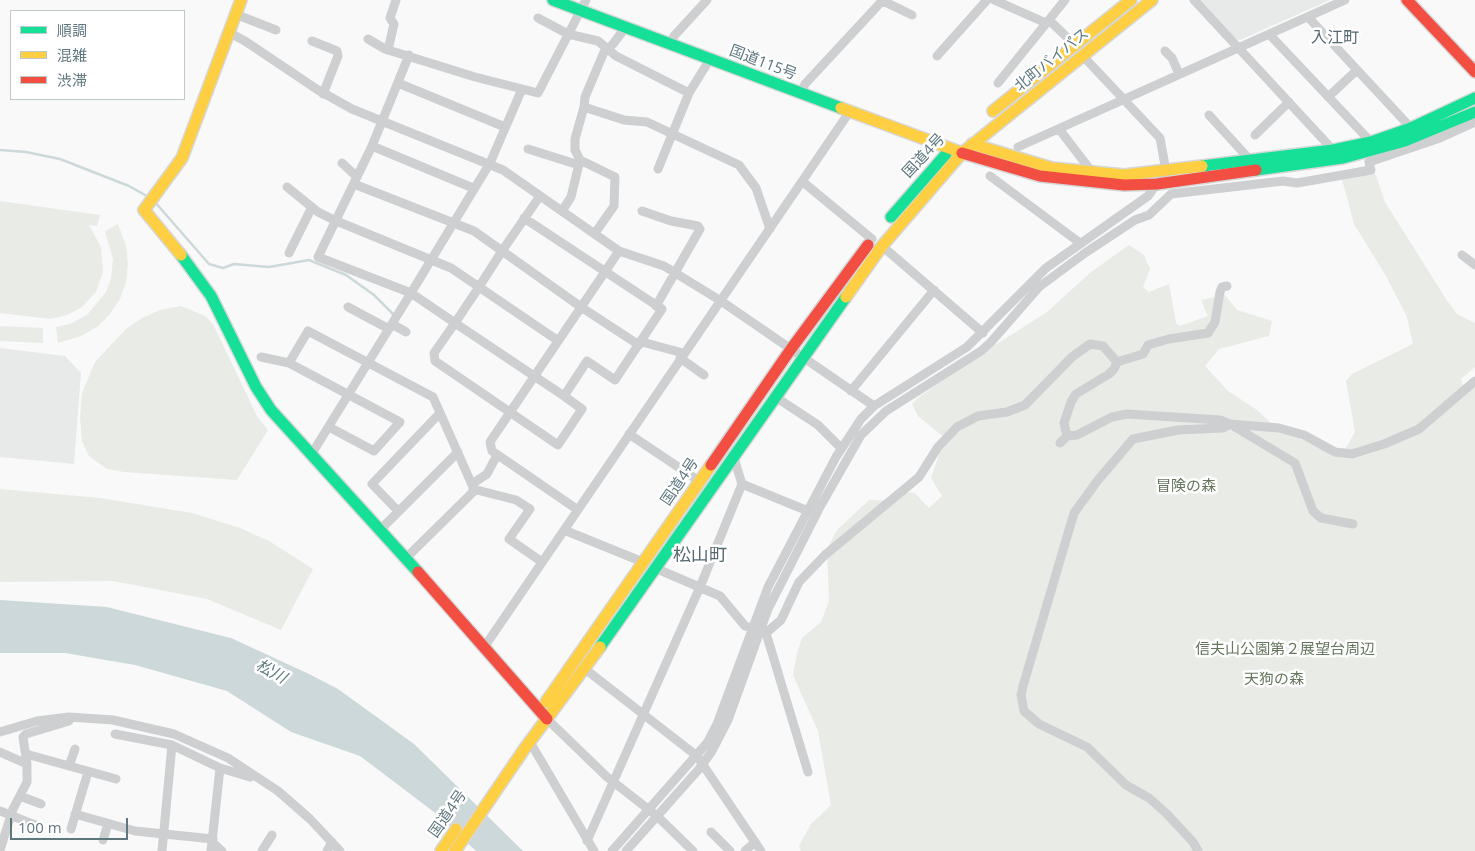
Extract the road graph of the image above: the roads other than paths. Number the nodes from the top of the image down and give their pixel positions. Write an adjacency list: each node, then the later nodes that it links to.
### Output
1 (240, 0): 15 (main road)
2 (396, 0): 30 (street)
3 (553, 0): 14 (main road, 国道115号)
4 (707, 0): 26 (street)
5 (883, 0): 16 (street); 43 (street)
6 (987, 0): 35 (street)
7 (994, 0): 19 (street)
8 (1065, 0): 19 (street)
9 (1131, 0): 28 (main road, 北町バイパス)
10 (1152, 0): 34 (main road, 北町バイパス)
11 (1194, 0): 29 (street)
12 (1345, 0): 17 (street)
13 (1407, 0): 38 (main road)
14 (582, 3): 20 (main road, 国道115号); 23 (street); 26 (main road, 国道115号)
15 (235, 14): 21 (street); 22 (main road)
16 (912, 15)
17 (1308, 17): 24 (street); 37 (street)
18 (538, 18): 23 (street)
19 (1047, 21): 28 (street); 41 (street)
20 (625, 28): 26 (main road, 国道115号); 31 (street)
21 (276, 30)
22 (228, 32): 45 (street); 139 (main road)
23 (568, 34): 31 (street); 42 (street)
24 (1268, 34): 29 (street); 46 (street)
25 (368, 38): 30 (street)
26 (672, 40): 36 (main road, 国道115号); 43 (main road, 国道115号)
27 (312, 41): 45 (street)
28 (1075, 45): 55 (main road, 北町バイパス)
29 (1238, 46): 39 (street); 49 (street)
30 (388, 50): 33 (street)
31 (608, 50): 44 (street); 50 (street)
32 (1165, 51): 39 (street)
33 (409, 55): 40 (street); 42 (street)
34 (1082, 55): 48 (street); 62 (main road, 北町バイパス)
35 (936, 56)
36 (710, 59): 43 (main road, 国道115号); 44 (street)
37 (1357, 70): 46 (street); 59 (street)
38 (1475, 72)
39 (1179, 74): 48 (street)
40 (398, 83): 54 (street); 57 (street)
41 (998, 83)
42 (522, 89): 57 (street)
43 (803, 89): 51 (main road, 国道115号); 62 (main road, 国道115号)
44 (689, 93): 60 (street)
45 (323, 94): 54 (street)
46 (1328, 97): 63 (street)
47 (1475, 98): 59 (main road)
48 (1123, 99): 58 (street); 74 (street)
49 (1289, 102): 61 (street); 67 (street)
50 (584, 107): 60 (street); 70 (street)
51 (850, 112): 62 (main road, 国道115号); 78 (street)
52 (1475, 112): 79 (main road)
53 (1209, 116): 69 (street)
54 (382, 121): 64 (street); 72 (street)
55 (982, 121)
56 (1475, 122): 156 (street)
57 (505, 127): 72 (street)
58 (1059, 128): 65 (street); 75 (street)
59 (1411, 128): 63 (main road)
60 (671, 135): 73 (street); 89 (street)
61 (1255, 135)
62 (962, 142): 68 (main road, 国道4号); 75 (main road); 91 (main road, 国道4号)
63 (1371, 142): 67 (main road)
64 (372, 146): 77 (street); 81 (street)
65 (1018, 147)
66 (528, 148): 70 (street)
67 (1333, 150): 69 (main road)
68 (962, 153): 79 (main road); 91 (main road, 国道4号)
69 (1250, 161): 74 (main road)
70 (580, 162): 84 (street); 90 (street)
71 (342, 163): 77 (street)
72 (490, 164): 81 (street); 82 (street)
73 (658, 169)
74 (1166, 171): 75 (main road); 79 (street)
75 (1092, 172)
76 (990, 176): 92 (street)
77 (355, 180): 87 (street); 88 (street)
78 (803, 182): 89 (street); 91 (street)
79 (1157, 184): 92 (street)
80 (287, 186): 83 (street)
81 (473, 188): 88 (street)
82 (540, 196): 84 (street); 86 (street)
83 (312, 207): 87 (street); 95 (street)
84 (562, 211): 90 (street)
85 (642, 211): 100 (street)
86 (524, 218): 93 (street); 99 (street)
87 (334, 220): 97 (street); 104 (street)
88 (452, 223): 93 (street); 97 (street)
89 (770, 229): 105 (street)
90 (595, 233): 94 (street)
91 (879, 235): 103 (street); 115 (main road, 国道4号); 118 (main road, 国道4号)
92 (1080, 243): 112 (street)
93 (502, 251): 102 (street); 107 (street)
94 (619, 251): 99 (street); 100 (street)
95 (289, 253)
96 (1462, 255): 98 (street)
97 (432, 259): 102 (street); 104 (street)
98 (1475, 265)
99 (604, 273): 106 (street); 107 (street)
100 (676, 273): 105 (street); 106 (street)
101 (1226, 286): 120 (street)
102 (479, 287): 109 (street); 113 (street)
103 (934, 290): 112 (street); 125 (street)
104 (411, 293): 109 (street); 110 (street)
105 (720, 301): 115 (street); 116 (street)
106 (656, 306): 114 (street)
107 (581, 307): 113 (street); 114 (street)
108 (348, 308): 110 (street)
109 (454, 323): 123 (street); 131 (street)
110 (390, 326): 111 (street); 119 (street)
111 (406, 332)
112 (983, 333): 129 (street)
113 (558, 340): 123 (street)
114 (641, 343): 116 (street); 127 (street)
115 (791, 349): 118 (street); 142 (main road, 国道4号)
116 (681, 356): 122 (street); 134 (street)
117 (261, 357): 121 (street)
118 (802, 357): 125 (street); 128 (main road, 国道4号)
119 (368, 362): 121 (street); 126 (street); 130 (street)
120 (1117, 362): 135 (street); 156 (street)
121 (289, 364): 126 (street)
122 (704, 375)
123 (534, 376): 127 (street); 131 (street)
124 (1475, 381): 132 (street)
125 (851, 391): 129 (street)
126 (349, 394): 133 (street); 133 (street)
127 (564, 396): 131 (street)
128 (774, 396): 137 (street); 141 (main road, 国道4号)
129 (874, 406): 137 (street)
130 (440, 413): 138 (street); 146 (street)
131 (510, 413): 140 (street)
132 (1230, 424): 135 (street); 148 (street); 212 (street)
133 (329, 427): 139 (street)
134 (629, 434): 142 (street); 145 (street)
135 (1067, 436): 136 (street)
136 (1060, 443)
137 (841, 448): 147 (street)
138 (458, 452): 144 (street); 146 (street)
139 (311, 455): 150 (main road)
140 (497, 455): 144 (street); 145 (street)
141 (733, 455): 143 (street); 154 (main road, 国道4号)
142 (699, 481): 153 (main road, 国道4号)
143 (742, 484): 147 (street); 155 (street)
144 (472, 487): 151 (street); 152 (street)
145 (578, 510): 149 (street)
146 (398, 511): 150 (street)
147 (808, 511): 156 (street)
148 (1353, 524)
149 (564, 530): 152 (street); 153 (street)
150 (379, 531): 151 (main road)
151 (405, 559): 157 (main road)
152 (542, 562): 157 (street)
153 (643, 562): 160 (main road, 国道4号)
154 (655, 568): 155 (street); 158 (main road, 国道4号)
155 (700, 587): 156 (street); 159 (street)
156 (759, 631): 169 (street); 172 (street); 175 (street)
157 (485, 646): 160 (main road)
158 (585, 669): 159 (street); 160 (main road, 国道4号)
159 (643, 713): 169 (street); 178 (street)
160 (543, 715): 164 (main road, 国道4号); 178 (street)
161 (76, 718): 162 (street); 168 (street); 176 (street)
162 (0, 732)
163 (115, 734): 165 (street)
164 (524, 743): 193 (street); 203 (main road, 国道4号); 204 (main road, 国道4号)
165 (172, 745): 173 (street); 190 (street)
166 (75, 750): 171 (street)
167 (0, 752): 170 (street)
168 (26, 754): 170 (street); 171 (street)
169 (697, 756): 172 (street); 181 (street)
170 (27, 764): 179 (street)
171 (69, 766): 174 (street)
172 (702, 766): 185 (street); 195 (street)
173 (220, 768): 176 (street); 196 (street)
174 (88, 772): 177 (street); 183 (street)
175 (808, 772)
176 (256, 778): 194 (street)
177 (116, 779)
178 (614, 782): 181 (street); 193 (street)
179 (20, 796): 180 (street); 184 (street)
180 (41, 804)
181 (649, 809): 185 (street); 206 (street)
182 (0, 812): 184 (street)
183 (75, 814): 186 (street); 188 (street)
184 (10, 816): 187 (street); 197 (street)
185 (657, 816): 207 (street); 208 (street)
186 (108, 824): 190 (street); 192 (street)
187 (35, 826)
188 (71, 829)
189 (711, 832): 209 (street)
190 (163, 833): 196 (street); 198 (street)
191 (272, 835): 200 (street)
192 (103, 840)
193 (587, 841): 205 (street)
194 (332, 842): 201 (street); 202 (street)
195 (755, 842): 210 (street); 211 (street)
196 (212, 844): 199 (street)
197 (0, 850)
198 (162, 851)
199 (222, 851)
200 (262, 851)
201 (327, 851)
202 (340, 851)
203 (440, 851)
204 (455, 851)
205 (594, 851)
206 (612, 851)
207 (626, 851)
208 (693, 851)
209 (730, 851)
210 (745, 851)
211 (761, 851)
212 (1198, 851)

